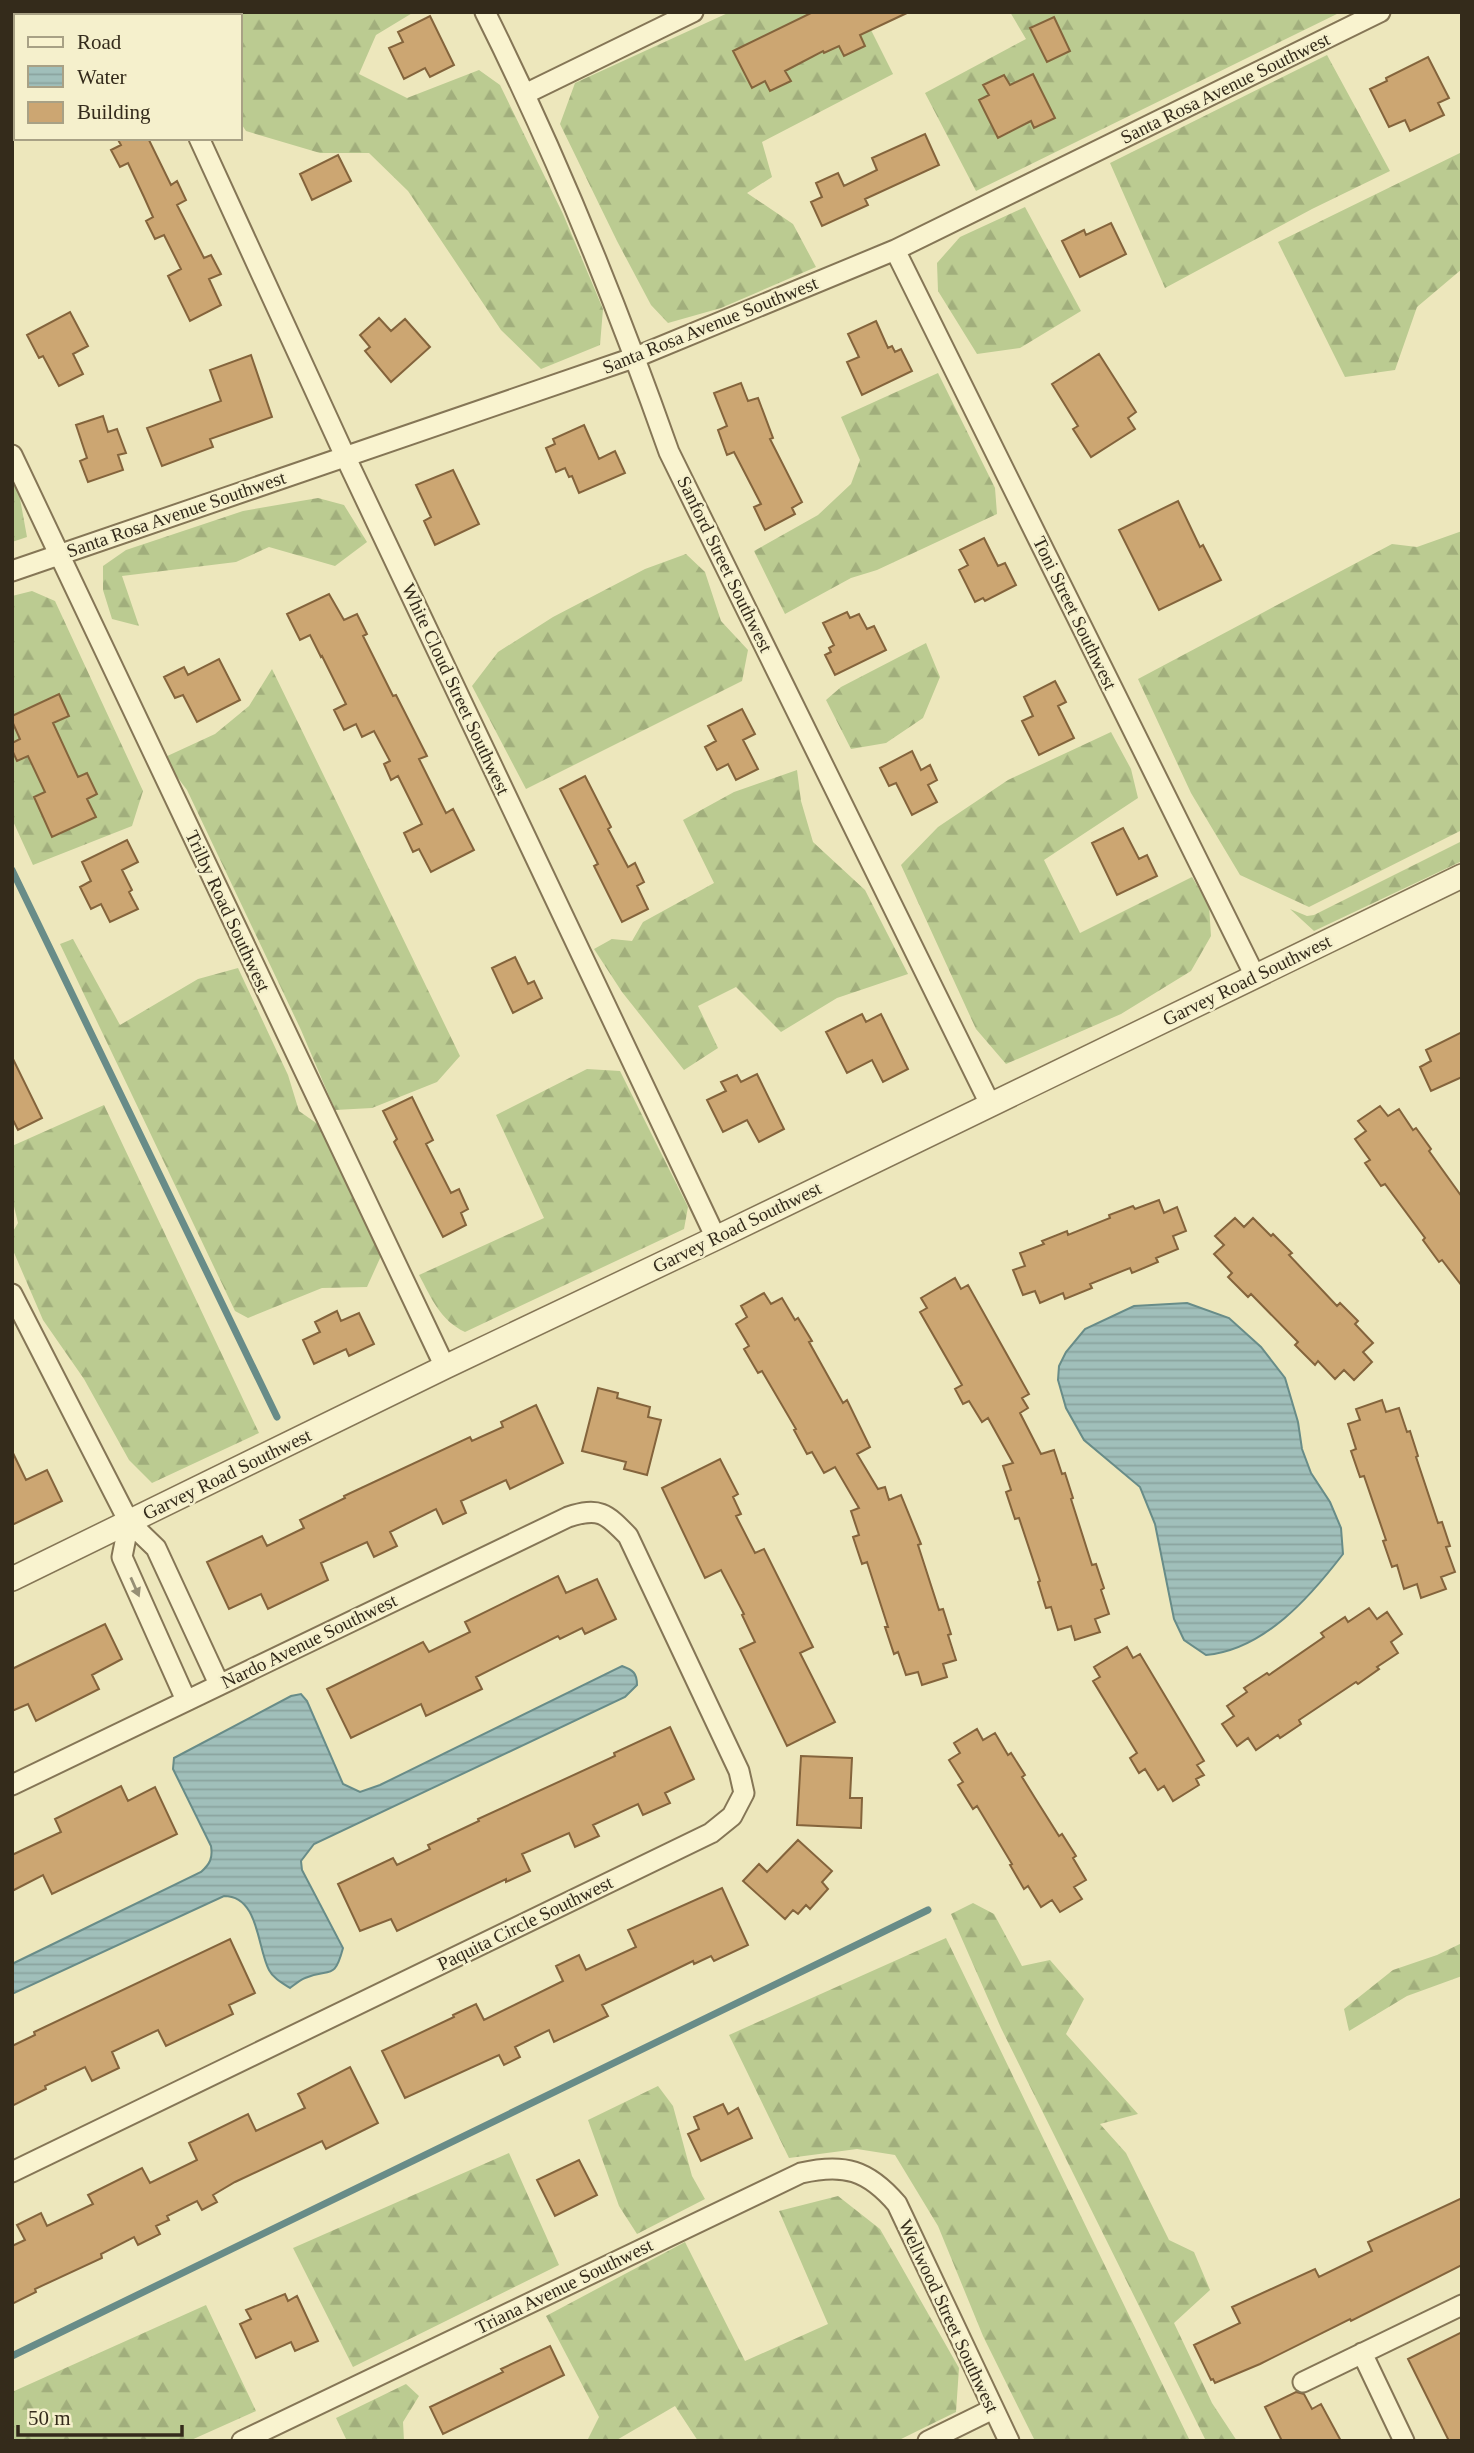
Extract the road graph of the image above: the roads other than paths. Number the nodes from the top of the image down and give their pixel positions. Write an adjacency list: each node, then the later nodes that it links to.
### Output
1 (485, 12): 4 (street, Sanford Street Southwest)
2 (693, 12): 4 (street)
3 (1380, 12): 6 (street, Santa Rosa Avenue Southwest)
4 (525, 94): 7 (street, Sanford Street Southwest)
5 (200, 140): 9 (street, White Cloud Street Southwest)
6 (895, 250): 7 (street, Santa Rosa Avenue Southwest); 13 (street, Toni Street Southwest)
7 (636, 357): 9 (street, Santa Rosa Avenue Southwest); 14 (street, Sanford Street Southwest)
8 (12, 454): 10 (street, Trilby Road Southwest)
9 (345, 456): 10 (street, Santa Rosa Avenue Southwest); 15 (street, White Cloud Street Southwest)
10 (59, 555): 11 (street, Santa Rosa Avenue Southwest); 17 (street, Trilby Road Southwest)
11 (12, 571)
12 (1462, 876): 13 (street, Garvey Road Southwest)
13 (1255, 976): 14 (street, Garvey Road Southwest)
14 (990, 1104): 15 (street, Garvey Road Southwest)
15 (716, 1238): 17 (street, Garvey Road Southwest)
16 (12, 1294): 19 (street)
17 (445, 1367): 19 (street, Garvey Road Southwest)
18 (609, 1516): 21 (street, Nardo Avenue Southwest); 24 (street, Paquita Circle Southwest)
19 (129, 1522): 20 (street, Garvey Road Southwest); 21 (street); 22 (street, one-way to 22)
20 (12, 1579)
21 (219, 1684): 22 (street, Nardo Avenue Southwest)
22 (186, 1700): 23 (street, Nardo Avenue Southwest)
23 (12, 1785)
24 (12, 2172)
25 (887, 2193): 29 (street, Wellwood Street Southwest); 30 (street, Triana Avenue Southwest)
26 (1462, 2305): 27 (street)
27 (1362, 2353): 28 (street); 33 (street)
28 (1303, 2382)
29 (993, 2409): 31 (street); 32 (street, Wellwood Street Southwest)
30 (242, 2441)
31 (928, 2441)
32 (1009, 2441)
33 (1404, 2441)

